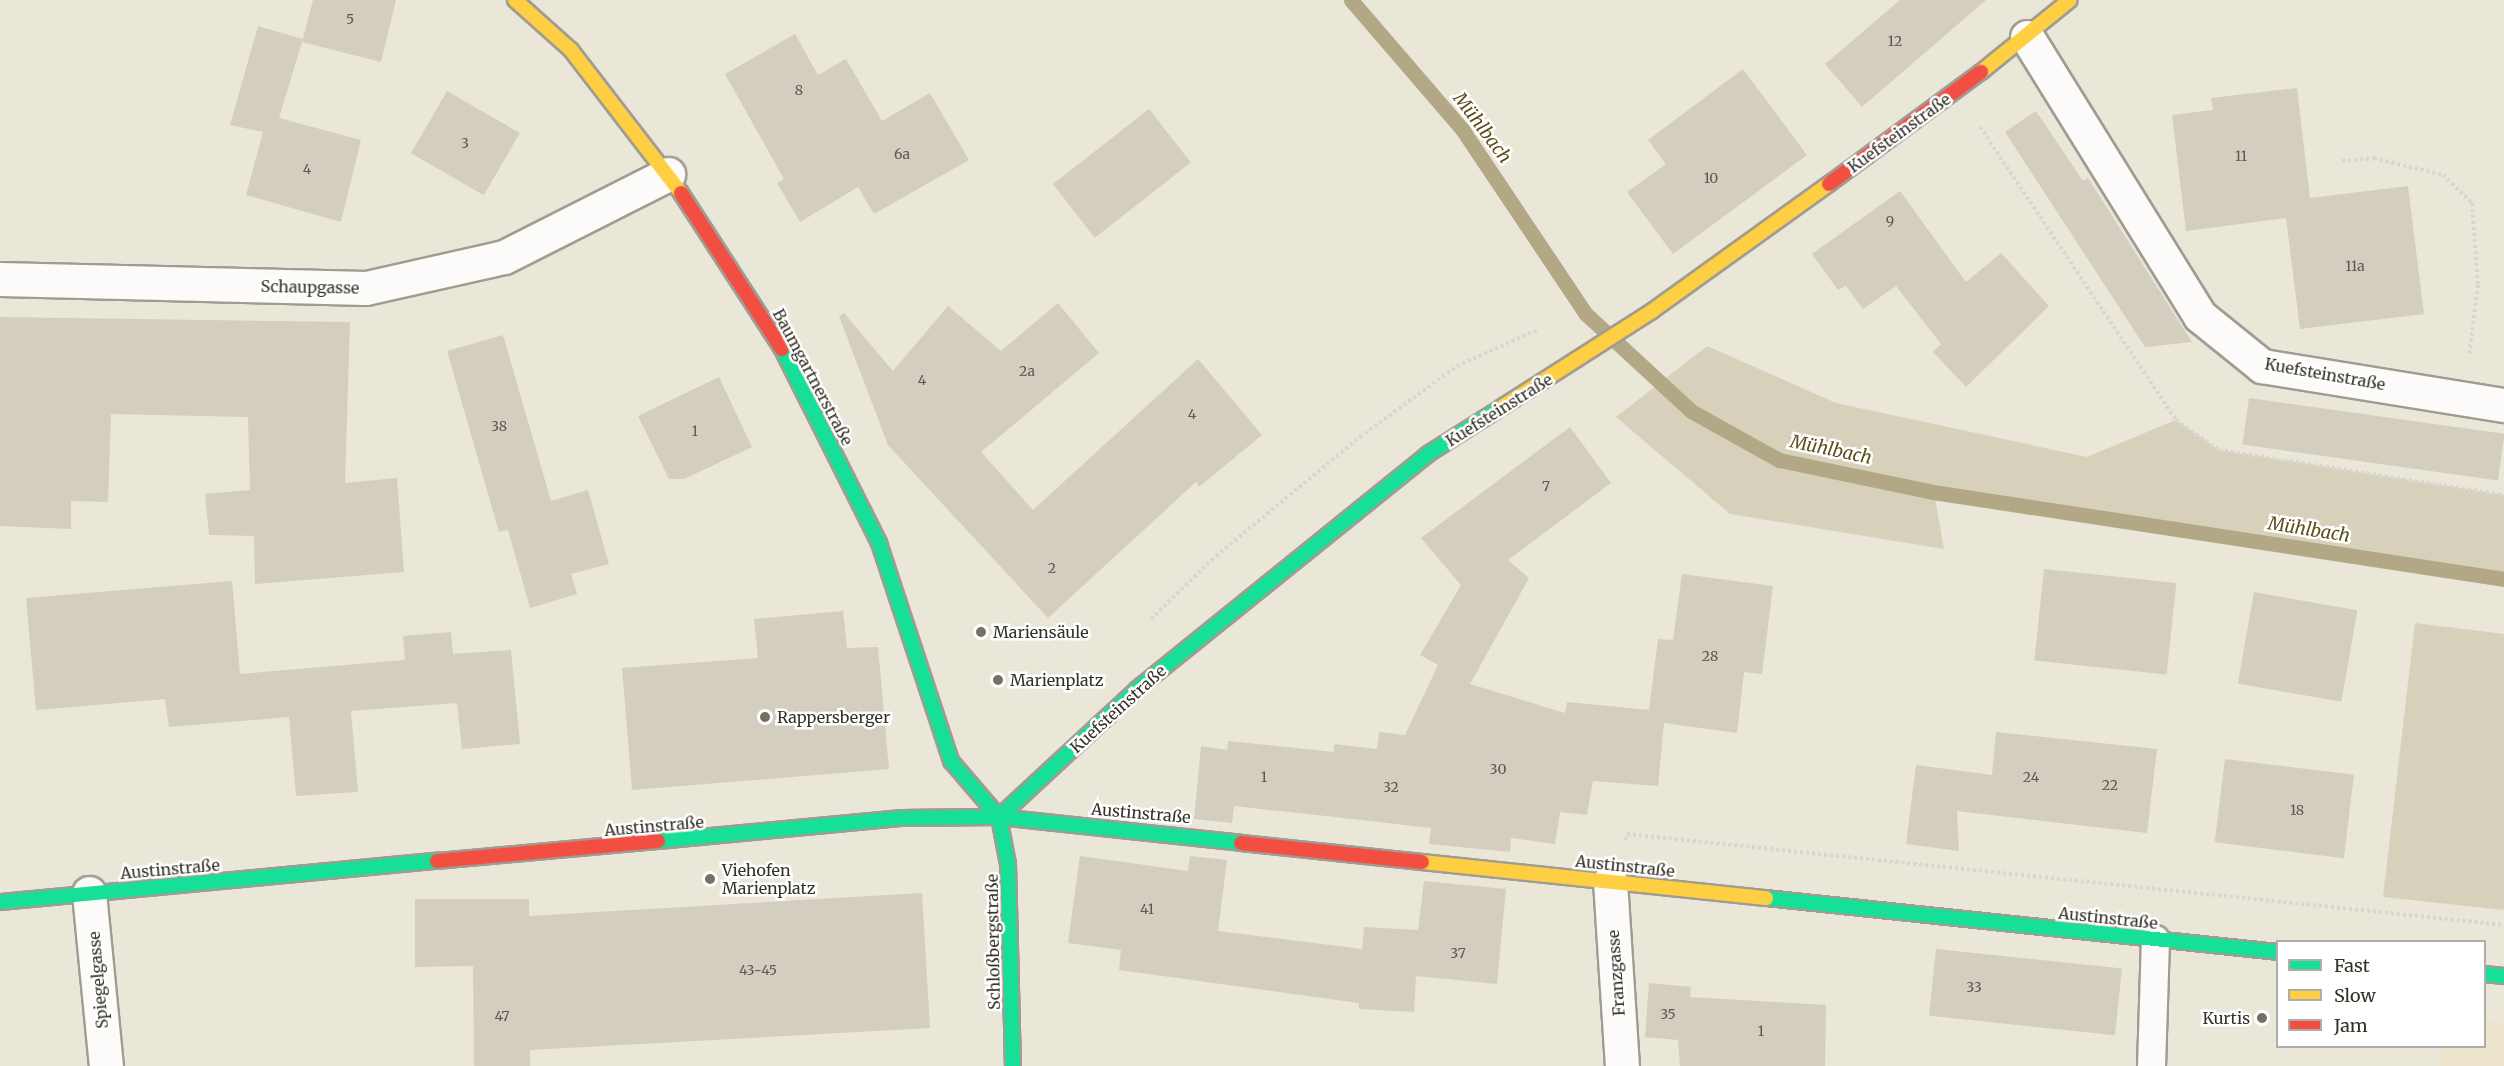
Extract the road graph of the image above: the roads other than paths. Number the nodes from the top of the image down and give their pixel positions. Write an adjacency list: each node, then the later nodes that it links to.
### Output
1 (515, 0): 3 (street, Baumgartnerstraße)
2 (2048, 14): 5 (street, Kuefsteinstraße); 6 (street, Kuefsteinstraße)
3 (668, 174): 4 (street, Schaupgasse); 6 (street, Baumgartnerstraße)
4 (0, 279)
5 (2504, 405)
6 (999, 817): 7 (street, Austinstraße); 8 (street, Austinstraße); 15 (street, Schloßbergstraße)
7 (1610, 881): 10 (street, Austinstraße); 16 (street, Franzgasse)
8 (89, 893): 9 (street, Austinstraße); 14 (street, Spiegelgasse)
9 (0, 902)
10 (2155, 939): 11 (street, Austinstraße); 17 (lane)
11 (2276, 952)
12 (2486, 974): 13 (street)
13 (2504, 976)
14 (106, 1066)
15 (1013, 1066)
16 (1622, 1066)
17 (2151, 1066)

